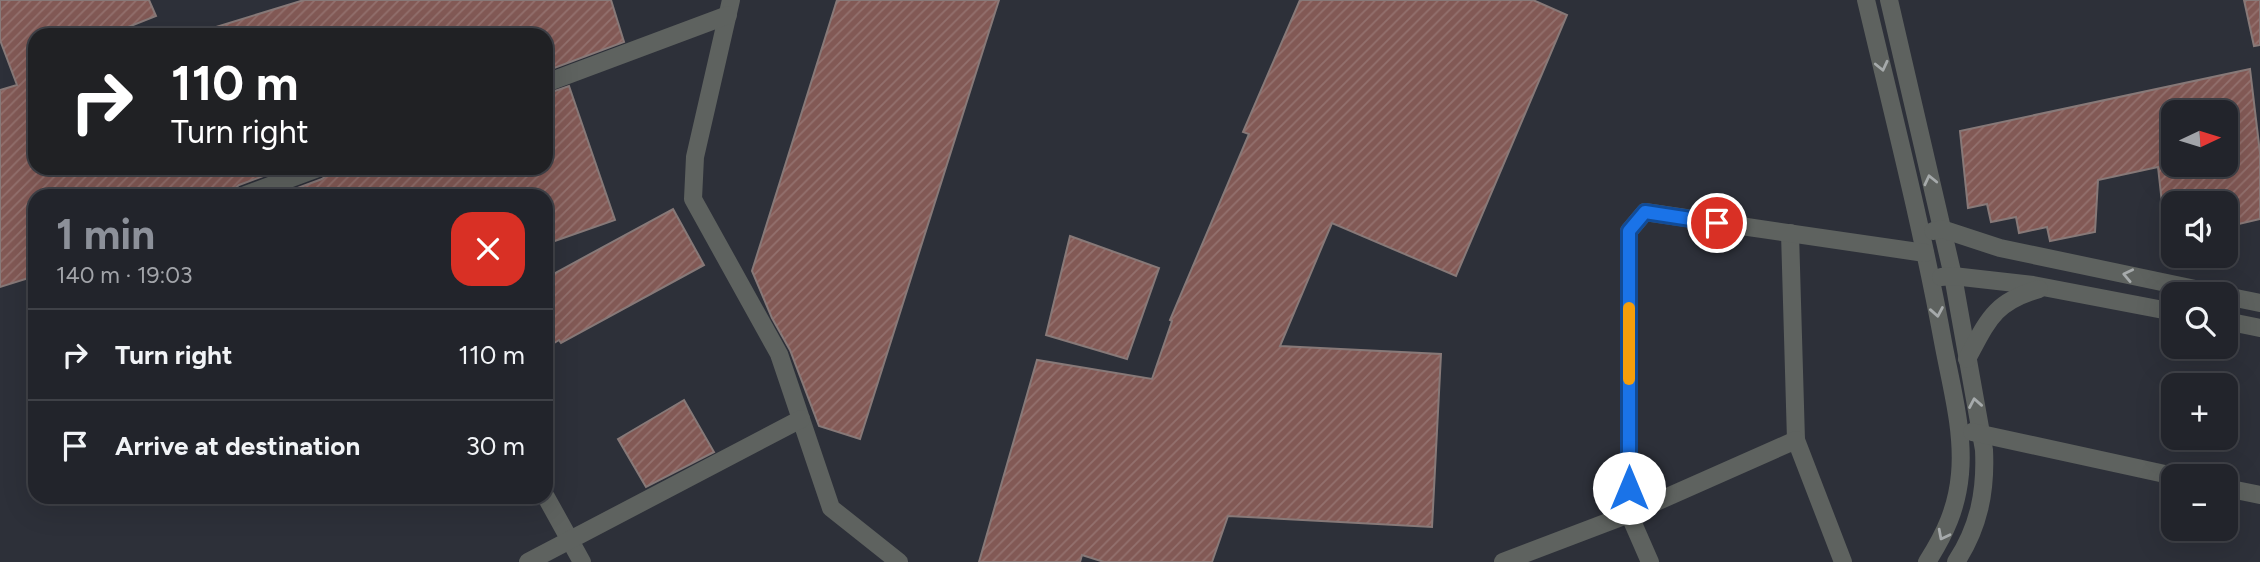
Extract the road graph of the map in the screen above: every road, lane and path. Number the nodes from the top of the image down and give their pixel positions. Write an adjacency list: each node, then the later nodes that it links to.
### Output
1 (1866, 0): 9 (street, one-way to 9)
2 (1889, 0): 7 (street, one-way to 2)
3 (729, 7): 4 (street); 21 (street)
4 (553, 80)
5 (299, 175): 6 (street)
6 (262, 189)
7 (1942, 229): 9 (street); 11 (street); 13 (street, one-way to 7)
8 (1790, 233): 10 (street); 24 (street); 29 (street)
9 (1920, 233): 10 (street)
10 (1925, 253): 12 (street)
11 (1953, 276): 12 (street); 14 (street); 20 (street)
12 (1931, 278): 22 (street, one-way to 22)
13 (2162, 282)
14 (2045, 288): 17 (street); 20 (street)
15 (2238, 298): 16 (street)
16 (2260, 303)
17 (2161, 310)
18 (2238, 323): 19 (street)
19 (2260, 328)
20 (1967, 359): 23 (street, one-way to 20)
21 (801, 419): 30 (street); 33 (street)
22 (1959, 429): 23 (street); 37 (street, one-way to 37)
23 (1981, 433): 25 (street); 38 (street)
24 (1796, 440): 29 (street); 36 (street)
25 (2161, 473)
26 (2238, 490): 27 (street)
27 (2260, 495)
28 (550, 504): 30 (street)
29 (1629, 514): 34 (street); 35 (street)
30 (569, 539): 31 (street); 32 (street)
31 (528, 562)
32 (582, 562)
33 (899, 562)
34 (1503, 562)
35 (1650, 562)
36 (1843, 562)
37 (1927, 562)
38 (1956, 562)

